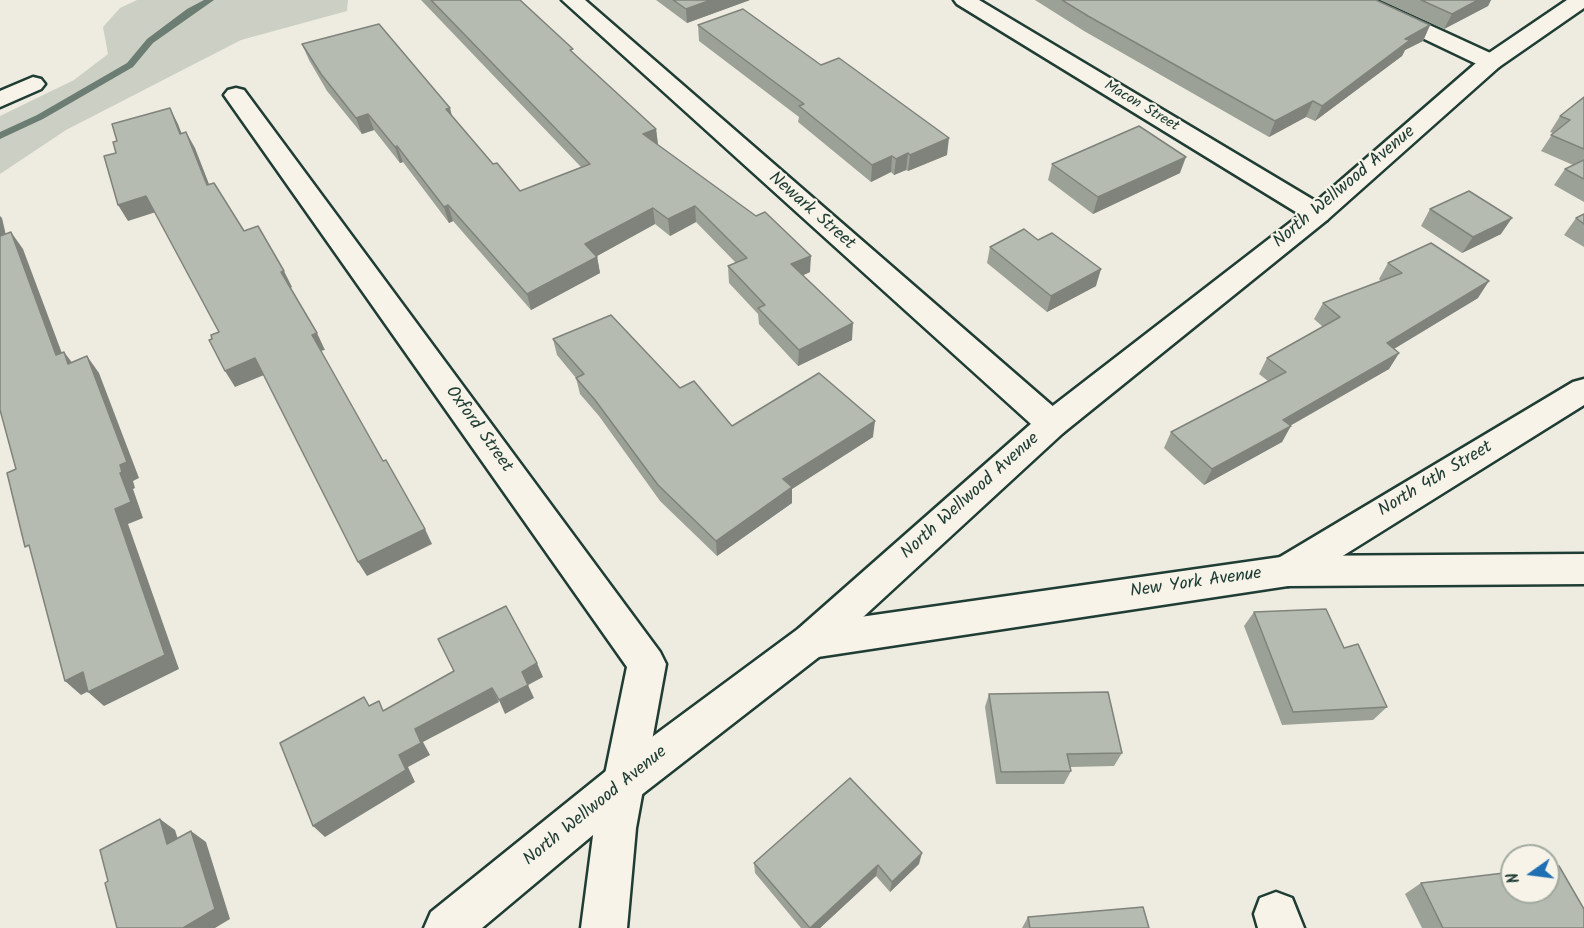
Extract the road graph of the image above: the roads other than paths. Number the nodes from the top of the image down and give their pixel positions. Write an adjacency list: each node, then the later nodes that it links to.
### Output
1 (572, 0): 11 (street, Newark Street)
2 (964, 0): 9 (street, Macon Street)
3 (1358, 0): 5 (street)
4 (1581, 0): 5 (street, North Wellwood Avenue)
5 (1491, 62): 9 (street, North Wellwood Avenue)
6 (33, 84): 8 (street)
7 (236, 95): 15 (street, Oxford Street)
8 (0, 100)
9 (1318, 214): 11 (street, North Wellwood Avenue)
10 (1584, 390): 13 (street, North 4th Street)
11 (1052, 424): 14 (street, North Wellwood Avenue)
12 (1584, 568): 13 (street, New York Avenue)
13 (1288, 571): 14 (street, New York Avenue)
14 (811, 641): 15 (street, North Wellwood Avenue)
15 (621, 785): 16 (street, North Wellwood Avenue); 17 (street, Oxford Street)
16 (447, 928)
17 (604, 928)

